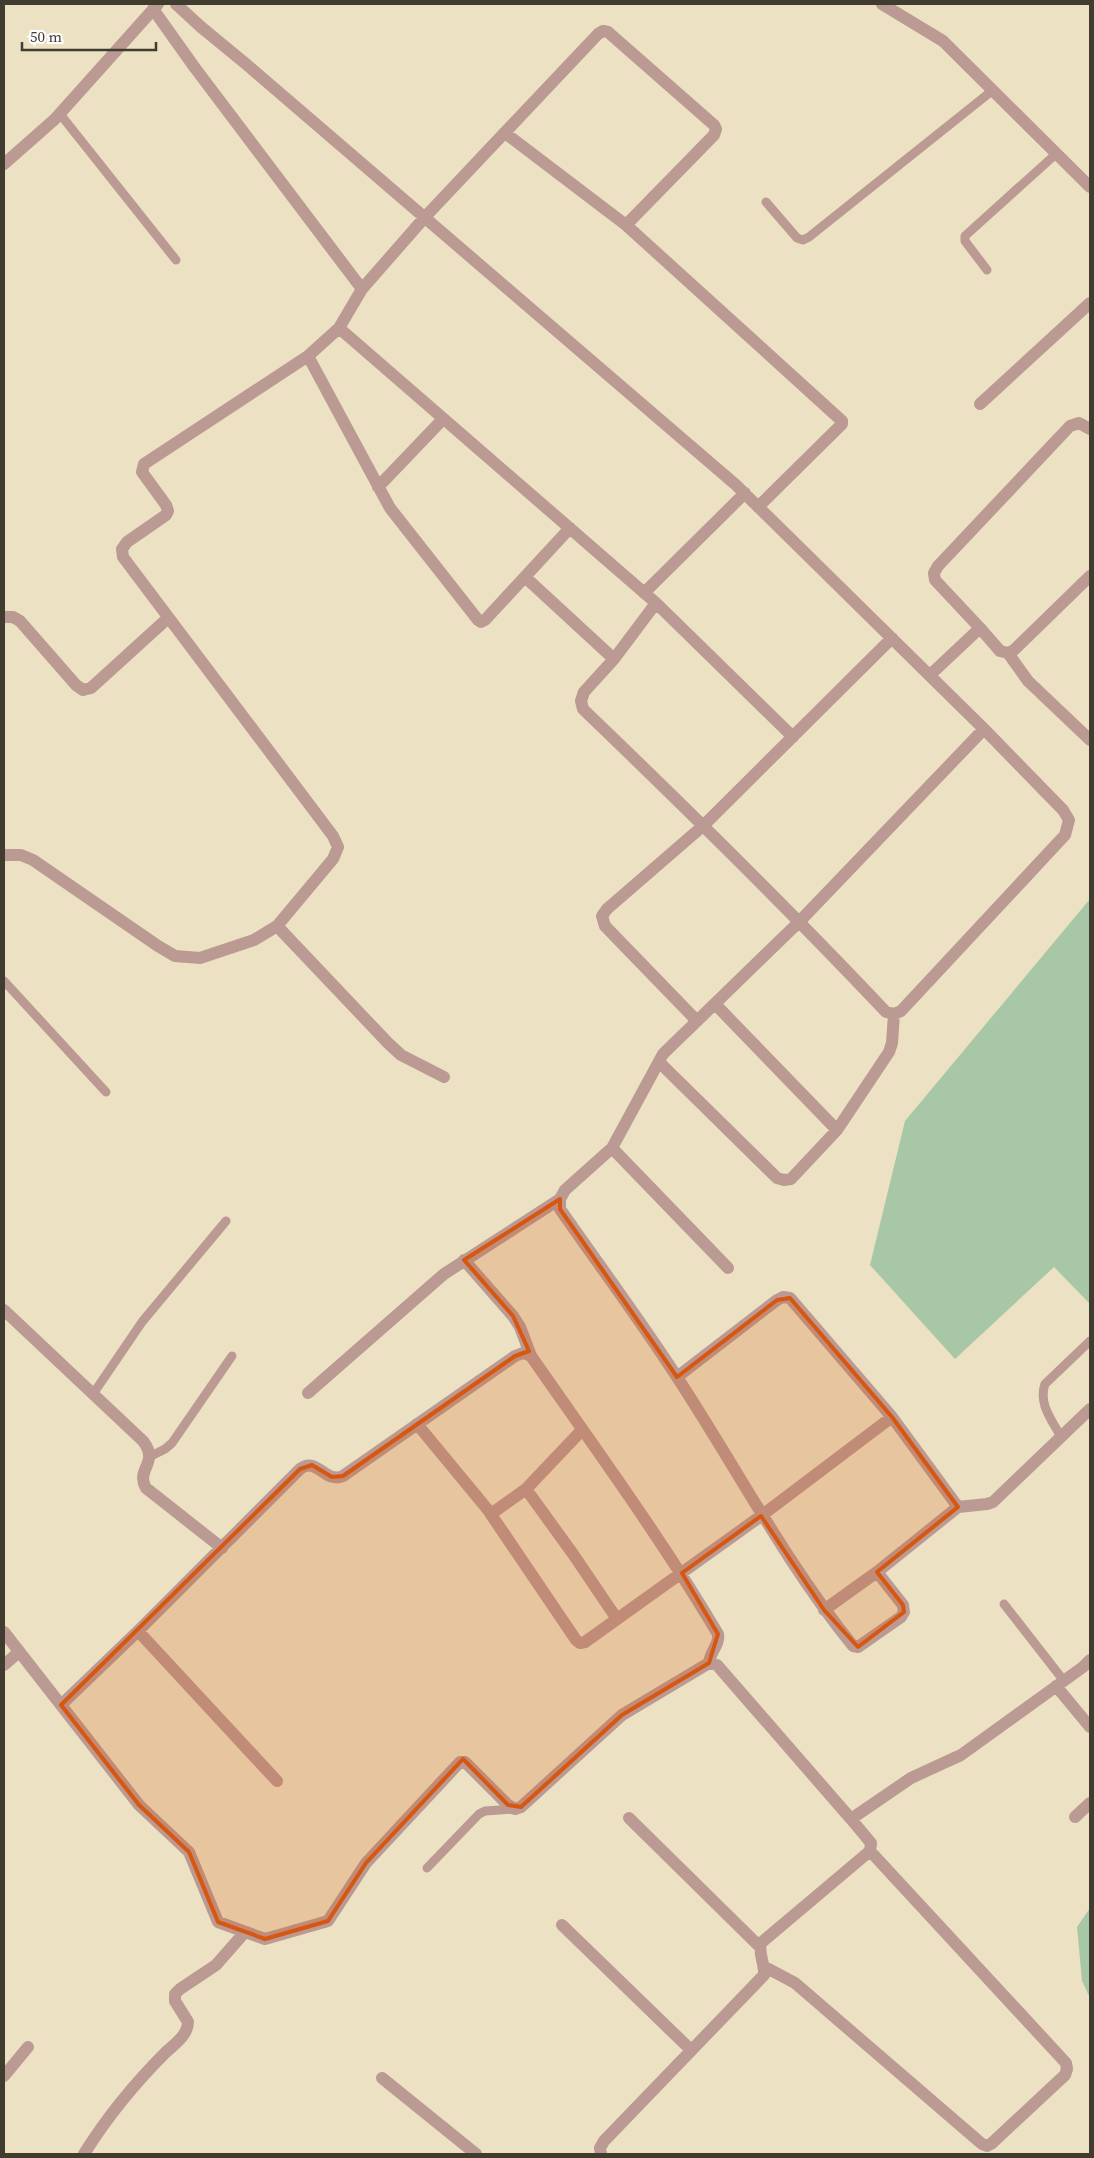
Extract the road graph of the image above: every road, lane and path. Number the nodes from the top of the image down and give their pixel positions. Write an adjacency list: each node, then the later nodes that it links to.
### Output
1 (176, 4): 11 (street)
2 (882, 4): 4 (street)
3 (155, 6): 5 (street); 15 (street)
4 (993, 90): 7 (street); 10 (lane)
5 (60, 114): 8 (street); 13 (lane)
6 (505, 133): 11 (street); 12 (street); 12 (street)
7 (1057, 153): 9 (street); 14 (lane)
8 (4, 164)
9 (1090, 186)
10 (766, 202)
11 (425, 217): 15 (street); 23 (street)
12 (626, 226): 24 (street)
13 (176, 260)
14 (987, 270)
15 (362, 289): 17 (street)
16 (1090, 303): 19 (street)
17 (338, 328): 18 (street); 20 (street)
18 (308, 356): 22 (street); 31 (street)
19 (980, 404)
20 (443, 419): 22 (street); 25 (street)
21 (1090, 429): 32 (street)
22 (378, 486): 27 (street)
23 (745, 494): 24 (street); 28 (street)
24 (758, 507): 33 (street)
25 (570, 528): 27 (street); 28 (street)
26 (1090, 576): 34 (street)
27 (525, 577): 35 (street)
28 (644, 593): 29 (street)
29 (656, 603): 35 (street); 38 (street)
30 (4, 617): 31 (street)
31 (168, 618): 43 (street)
32 (980, 628): 34 (street); 36 (street)
33 (892, 638): 36 (street); 38 (street)
34 (1008, 653): 39 (street)
35 (614, 659): 40 (street)
36 (930, 675): 37 (street)
37 (984, 729): 42 (street); 46 (street)
38 (793, 737): 40 (street)
39 (1090, 740)
40 (704, 825): 42 (street); 47 (street)
41 (4, 855): 43 (street)
42 (800, 921): 45 (street); 46 (street)
43 (277, 926): 49 (street)
44 (4, 981): 50 (lane)
45 (715, 1004): 47 (street); 51 (street)
46 (894, 1014): 51 (street)
47 (697, 1021): 48 (street)
48 (659, 1062): 51 (street); 52 (street)
49 (444, 1077)
50 (106, 1092)
51 (837, 1130)
52 (612, 1148): 53 (street); 56 (street)
53 (560, 1199): 55 (street); 61 (street)
54 (226, 1221): 63 (lane)
55 (464, 1260): 60 (street); 62 (street)
56 (728, 1268)
57 (4, 1310): 63 (street)
58 (1090, 1341): 68 (lane)
59 (232, 1356): 69 (lane)
60 (531, 1356): 66 (street); 67 (street)
61 (677, 1377): 65 (street); 73 (street)
62 (308, 1393)
63 (93, 1394): 69 (street)
64 (1090, 1409): 68 (street)
65 (892, 1417): 71 (street); 73 (street)
66 (417, 1424): 72 (street); 74 (street)
67 (582, 1430): 70 (street); 76 (street)
68 (1061, 1437): 71 (street)
69 (151, 1456): 74 (street)
70 (526, 1489): 72 (street); 79 (street)
71 (958, 1507): 75 (street)
72 (491, 1514): 79 (street)
73 (761, 1516): 76 (street); 78 (street)
74 (222, 1548): 80 (street)
75 (877, 1572): 78 (street); 78 (street)
76 (682, 1573): 79 (street); 84 (street)
77 (1004, 1604): 86 (lane)
78 (824, 1610)
79 (617, 1619)
80 (138, 1631): 87 (street); 89 (street)
81 (4, 1632): 82 (street)
82 (19, 1652): 85 (street); 87 (street)
83 (1090, 1660): 86 (street)
84 (709, 1663): 91 (street); 94 (street)
85 (4, 1665)
86 (1060, 1683): 88 (street); 94 (street)
87 (60, 1705): 98 (street)
88 (1090, 1727)
89 (277, 1782)
90 (1090, 1803): 92 (street)
91 (515, 1809): 96 (lane); 98 (street)
92 (1074, 1817)
93 (629, 1818): 99 (street)
94 (851, 1819): 95 (street)
95 (870, 1851): 99 (street); 100 (street)
96 (428, 1868)
97 (562, 1925): 102 (street)
98 (245, 1932): 106 (street)
99 (760, 1947): 100 (street)
100 (765, 1967): 102 (street)
101 (28, 2047): 103 (street)
102 (691, 2050): 105 (street)
103 (4, 2076)
104 (382, 2078): 107 (street)
105 (598, 2152)
106 (84, 2154)
107 (476, 2154)

